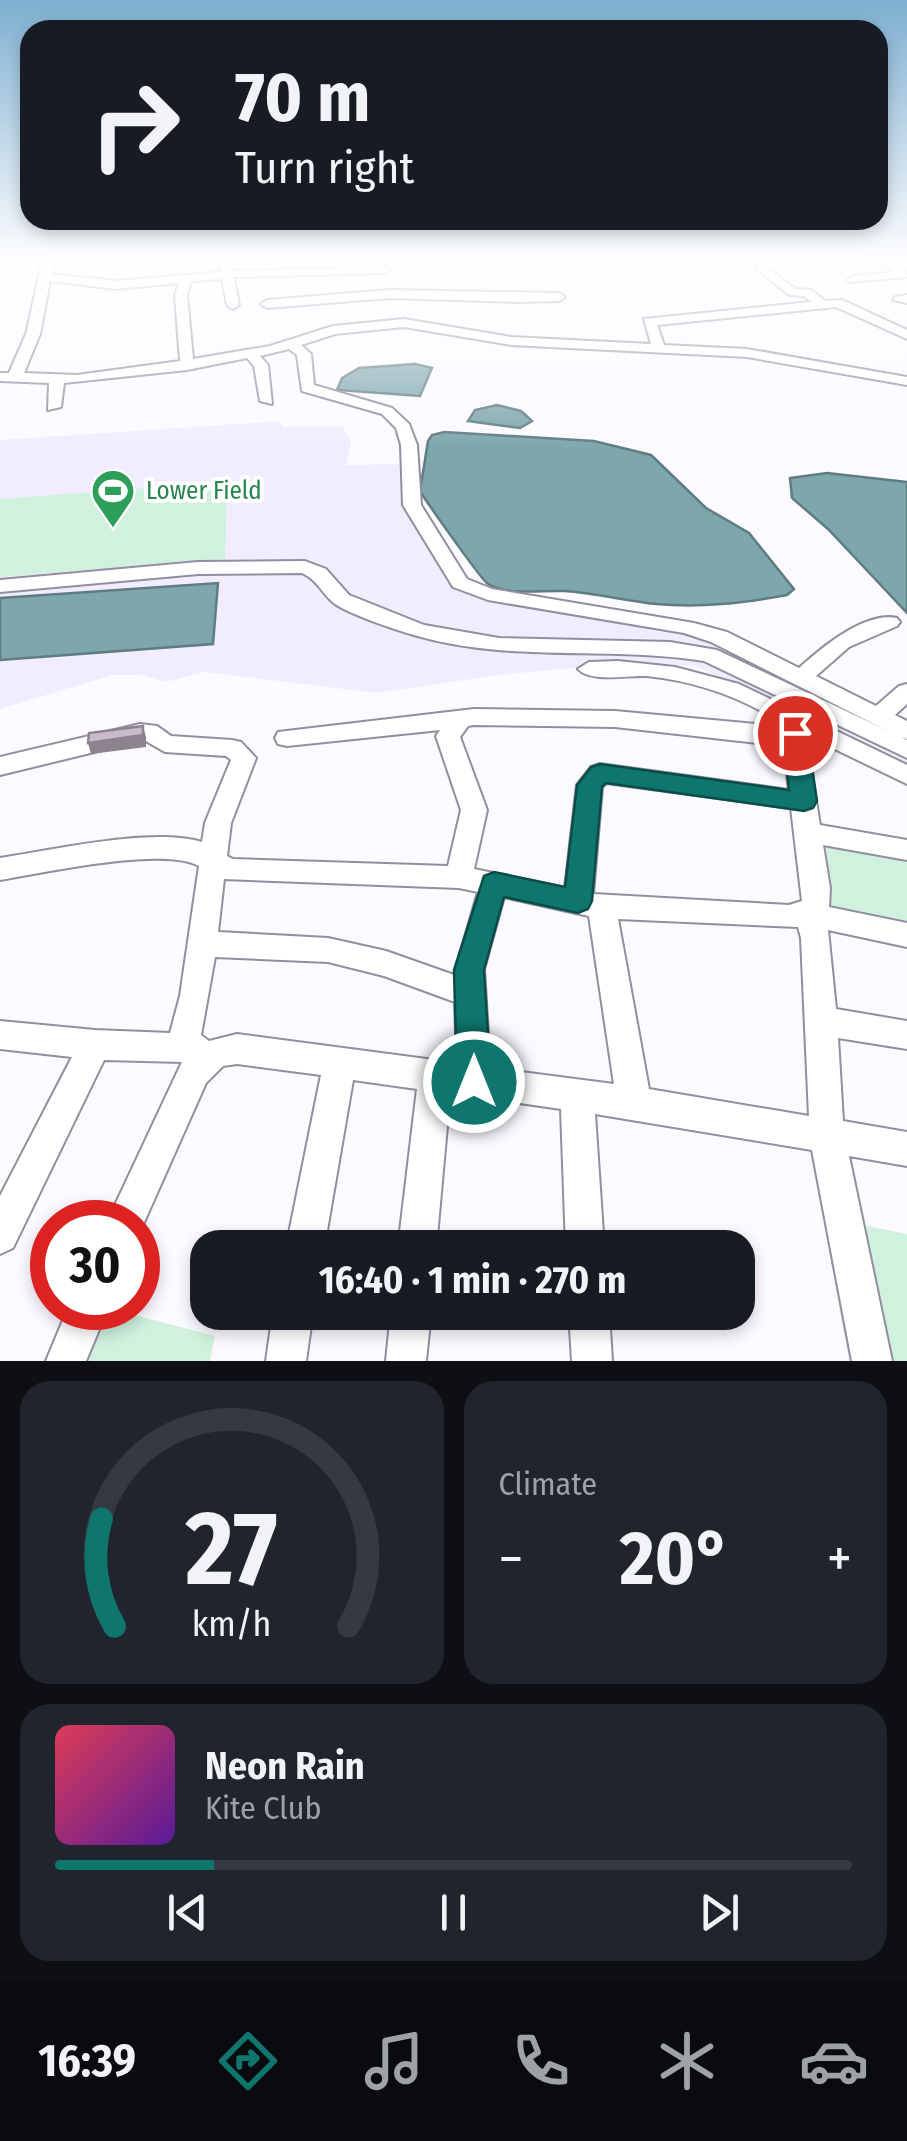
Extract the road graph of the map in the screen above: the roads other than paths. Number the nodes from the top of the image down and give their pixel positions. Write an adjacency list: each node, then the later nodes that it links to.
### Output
1 (35, 323): 12 (street)
2 (183, 323): 11 (street)
3 (399, 323): 8 (street)
4 (407, 323): 9 (street)
5 (649, 323): 9 (street)
6 (881, 323): 7 (street)
7 (907, 335)
8 (293, 345): 10 (street); 20 (street)
9 (659, 348): 14 (street)
10 (250, 354): 11 (street); 15 (street)
11 (187, 366): 13 (street)
12 (7, 378): 13 (street)
13 (56, 379): 16 (street)
14 (907, 382)
15 (267, 400)
16 (53, 407)
17 (0, 586): 27 (street)
18 (890, 622): 20 (street)
19 (589, 669): 25 (street)
20 (802, 677): 23 (street)
21 (907, 691): 23 (street)
22 (467, 710): 25 (street); 26 (street); 35 (street)
23 (880, 716): 24 (street)
24 (907, 730)
25 (800, 734): 29 (street); 30 (street)
26 (287, 738)
27 (907, 750)
28 (0, 766): 33 (street)
29 (907, 775)
30 (804, 801): 31 (street); 37 (street)
31 (808, 833): 32 (street); 38 (street)
32 (907, 850)
33 (212, 863): 34 (street); 35 (street); 40 (street)
34 (2, 874)
35 (459, 877): 36 (street)
36 (494, 884): 37 (street); 41 (street)
37 (590, 904): 38 (street); 52 (street)
38 (808, 914): 39 (street); 42 (street)
39 (907, 935)
40 (202, 944): 41 (street); 46 (street)
41 (469, 994): 50 (street)
42 (820, 1021): 44 (street); 53 (street)
43 (0, 1035): 45 (street)
44 (907, 1035)
45 (95, 1045): 46 (street); 59 (street)
46 (182, 1046): 47 (street)
47 (219, 1050): 48 (street); 55 (street)
48 (340, 1062): 49 (street); 56 (street)
49 (435, 1075): 50 (street); 57 (street)
50 (474, 1082): 51 (street)
51 (577, 1096): 52 (street); 58 (street)
52 (634, 1103): 53 (street)
53 (827, 1136): 54 (street); 68 (street)
54 (907, 1150)
55 (136, 1200)
56 (308, 1230)
57 (419, 1230)
58 (585, 1230)
59 (0, 1236)
60 (79, 1330): 64 (street)
61 (291, 1330): 65 (street)
62 (409, 1330): 66 (street)
63 (590, 1330): 67 (street)
64 (66, 1361)
65 (286, 1361)
66 (406, 1361)
67 (592, 1361)
68 (872, 1361)

